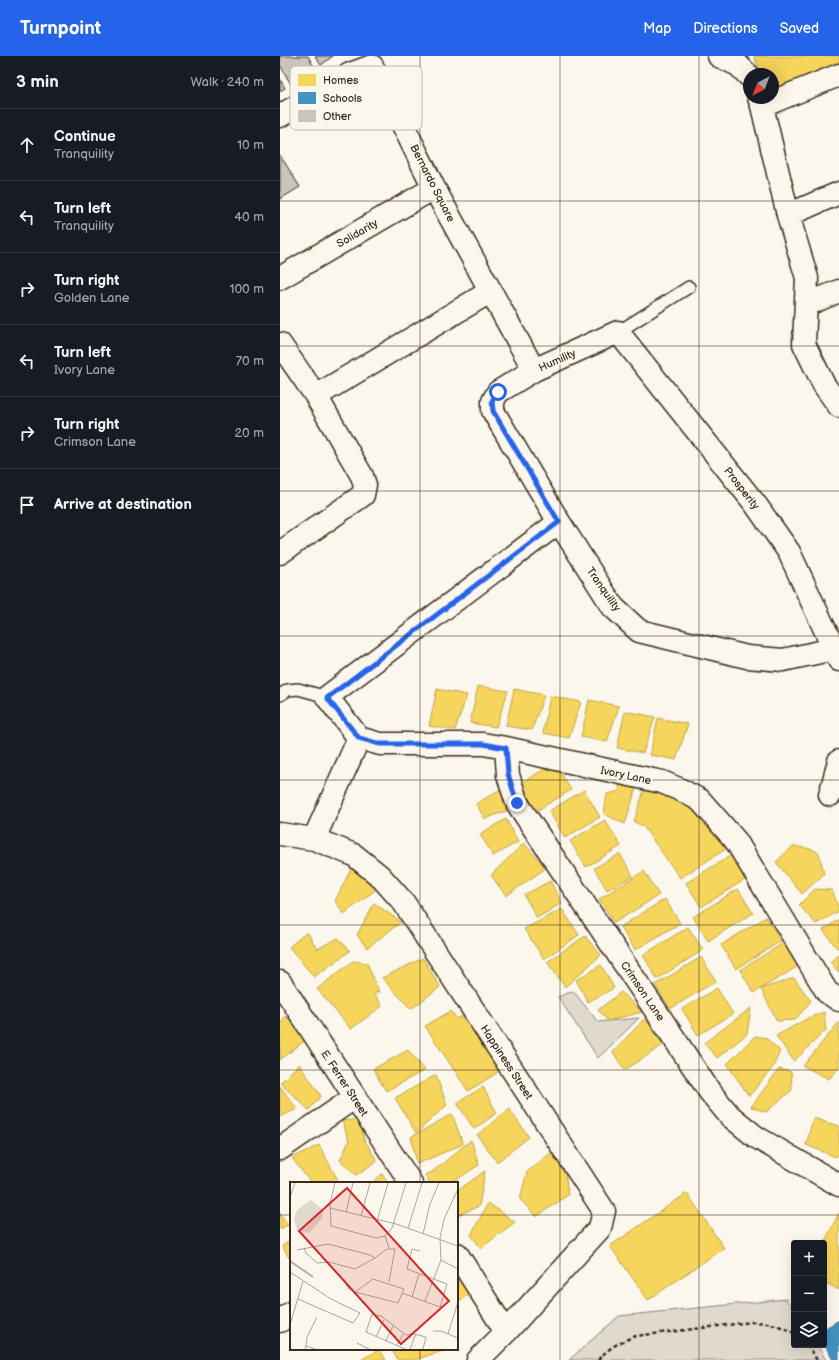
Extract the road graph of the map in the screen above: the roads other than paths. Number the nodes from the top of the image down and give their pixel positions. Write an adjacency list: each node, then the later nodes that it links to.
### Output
1 (719, 56): 4 (street)
2 (376, 61): 3 (street, Bernardo Square)
3 (366, 66)
4 (743, 70)
5 (839, 75): 6 (street)
6 (779, 96)
7 (761, 104): 13 (street)
8 (290, 110): 9 (street, Bernardo Square)
9 (280, 116)
10 (405, 130): 11 (street, Bernardo Square)
11 (434, 188): 14 (street, Solidarity); 16 (street, Bernardo Square)
12 (839, 193): 13 (street)
13 (788, 215): 18 (street)
14 (280, 278)
15 (689, 287): 19 (lane)
16 (491, 291): 21 (street, Bernardo Square); 23 (street)
17 (839, 291): 18 (street)
18 (806, 305): 24 (street)
19 (618, 332): 21 (street, Humility); 27 (street, Prosperity)
20 (285, 357): 23 (street)
21 (534, 370): 22 (street, Humility)
22 (498, 392): 25 (street, Tranquility)
23 (316, 396): 26 (street)
24 (839, 406)
25 (559, 522): 27 (street, Tranquility); 29 (street)
26 (280, 553)
27 (837, 654)
28 (280, 695): 29 (lane)
29 (327, 698): 30 (street)
30 (359, 738): 31 (street, Ivory Lane); 35 (street)
31 (506, 748): 37 (street, Ivory Lane); 41 (street, Crimson Lane)
32 (839, 761): 33 (street)
33 (830, 795)
34 (280, 834): 35 (street, Happiness Street)
35 (314, 839): 45 (street, Happiness Street)
36 (280, 982): 38 (street, E. Ferrer Street)
37 (839, 1000)
38 (354, 1098): 39 (street); 40 (street, E. Ferrer Street)
39 (280, 1149)
40 (410, 1182)
41 (839, 1185)
42 (458, 1256): 45 (street)
43 (290, 1314): 44 (street)
44 (280, 1321)
45 (506, 1332): 46 (street, Happiness Street)
46 (478, 1360)

